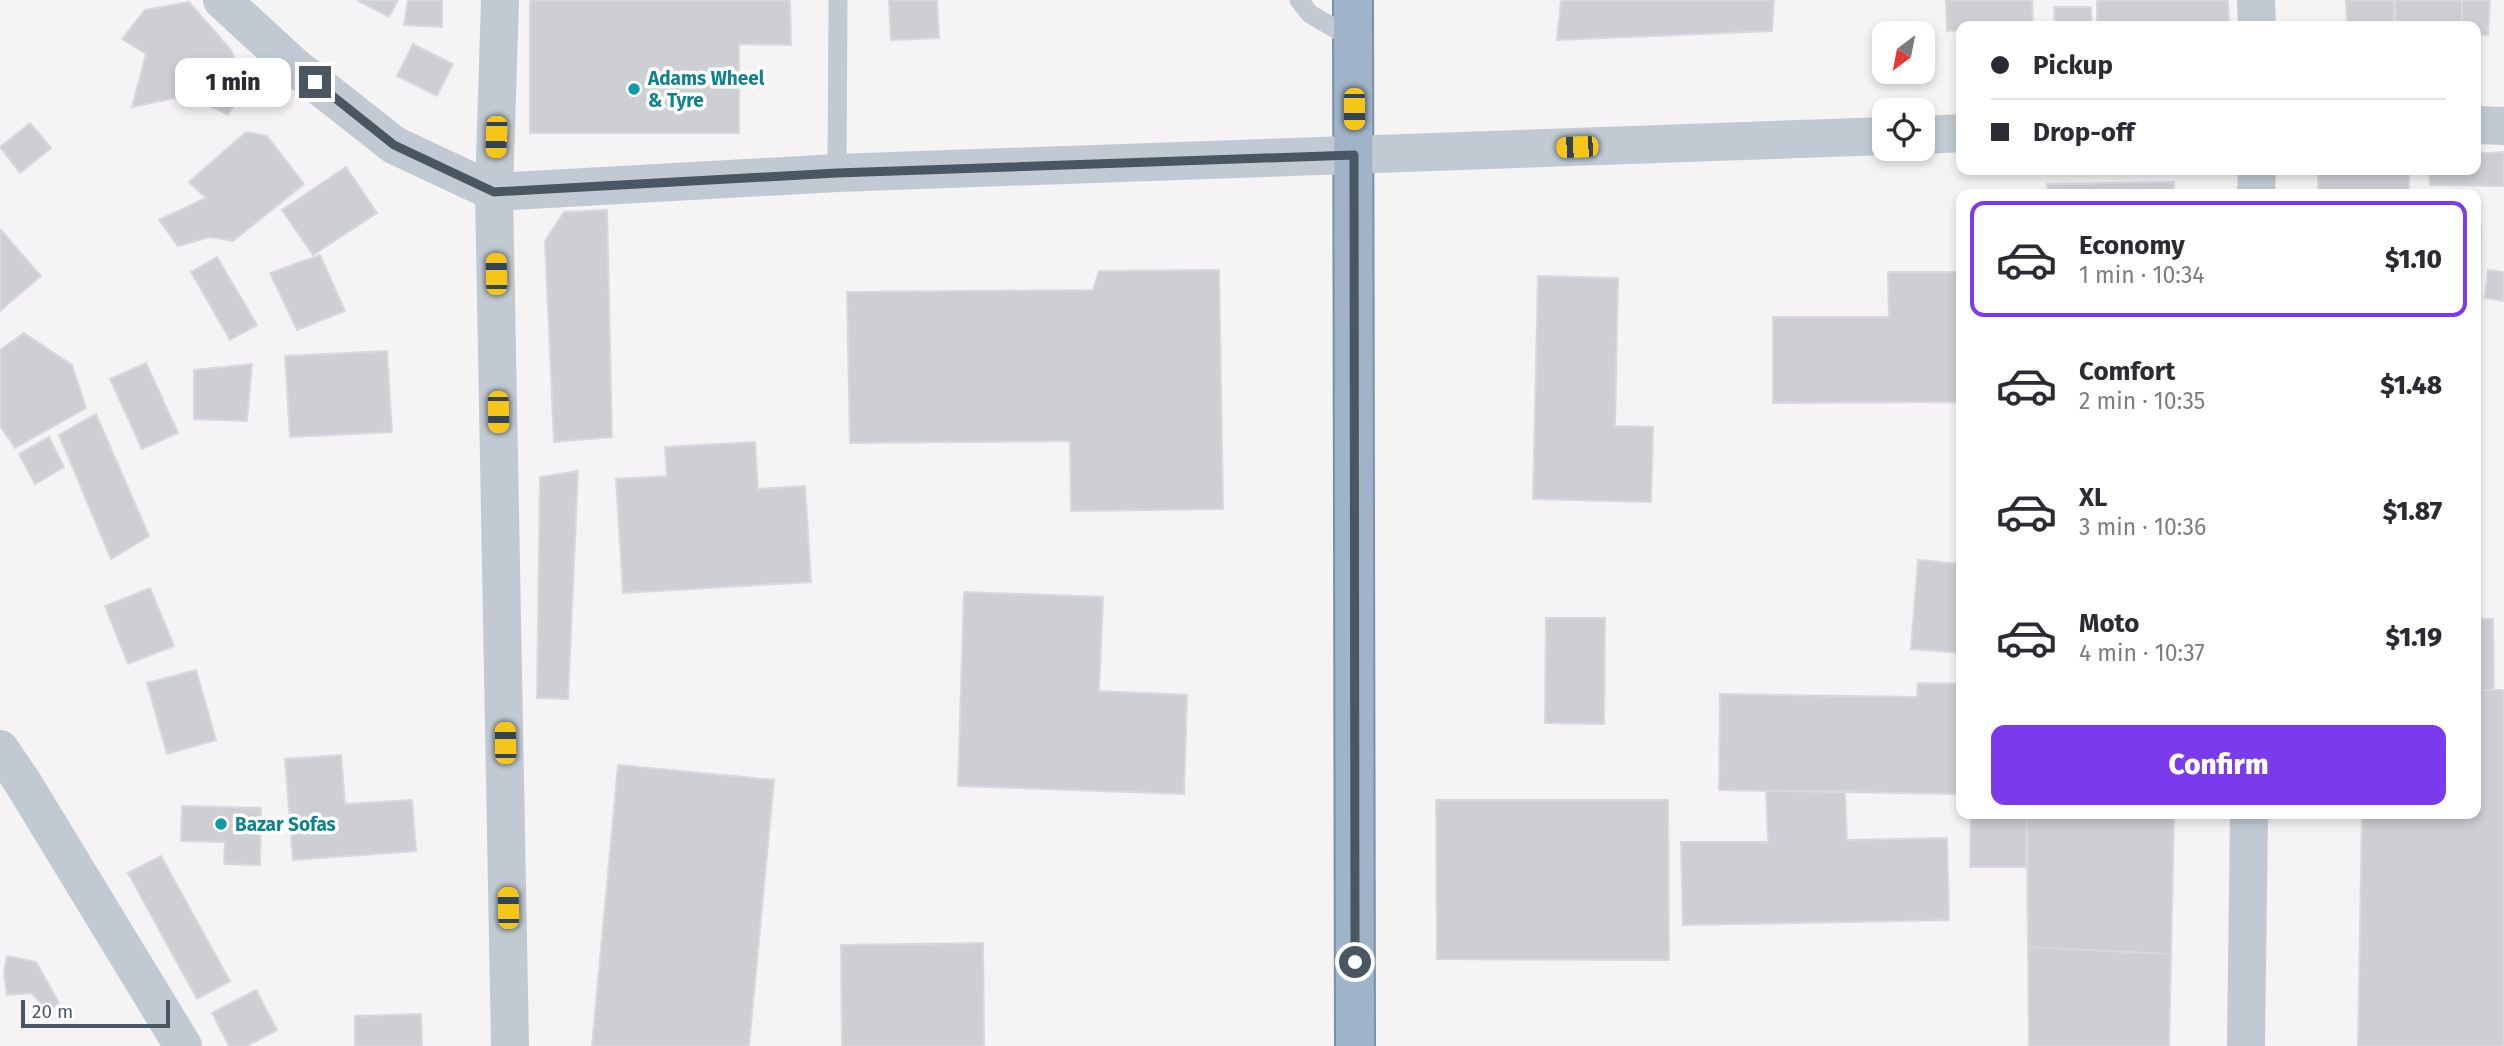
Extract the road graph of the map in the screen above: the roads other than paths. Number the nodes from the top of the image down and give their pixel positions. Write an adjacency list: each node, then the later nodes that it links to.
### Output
1 (222, 0): 16 (street)
2 (500, 0): 16 (street)
3 (838, 0): 15 (lane)
4 (1299, 0): 8 (lane)
5 (1353, 0): 8 (highway)
6 (2256, 0): 7 (street)
7 (2257, 21)
8 (1353, 39): 14 (highway)
9 (2481, 125): 10 (street)
10 (2504, 125)
11 (1956, 133): 12 (street)
12 (1935, 134)
13 (1872, 136): 14 (street)
14 (1354, 155): 15 (street); 21 (highway)
15 (837, 173): 16 (street)
16 (494, 192): 20 (street)
17 (0, 749): 19 (street)
18 (2249, 819): 22 (street)
19 (183, 1046)
20 (510, 1046)
21 (1355, 1046)
22 (2246, 1046)

